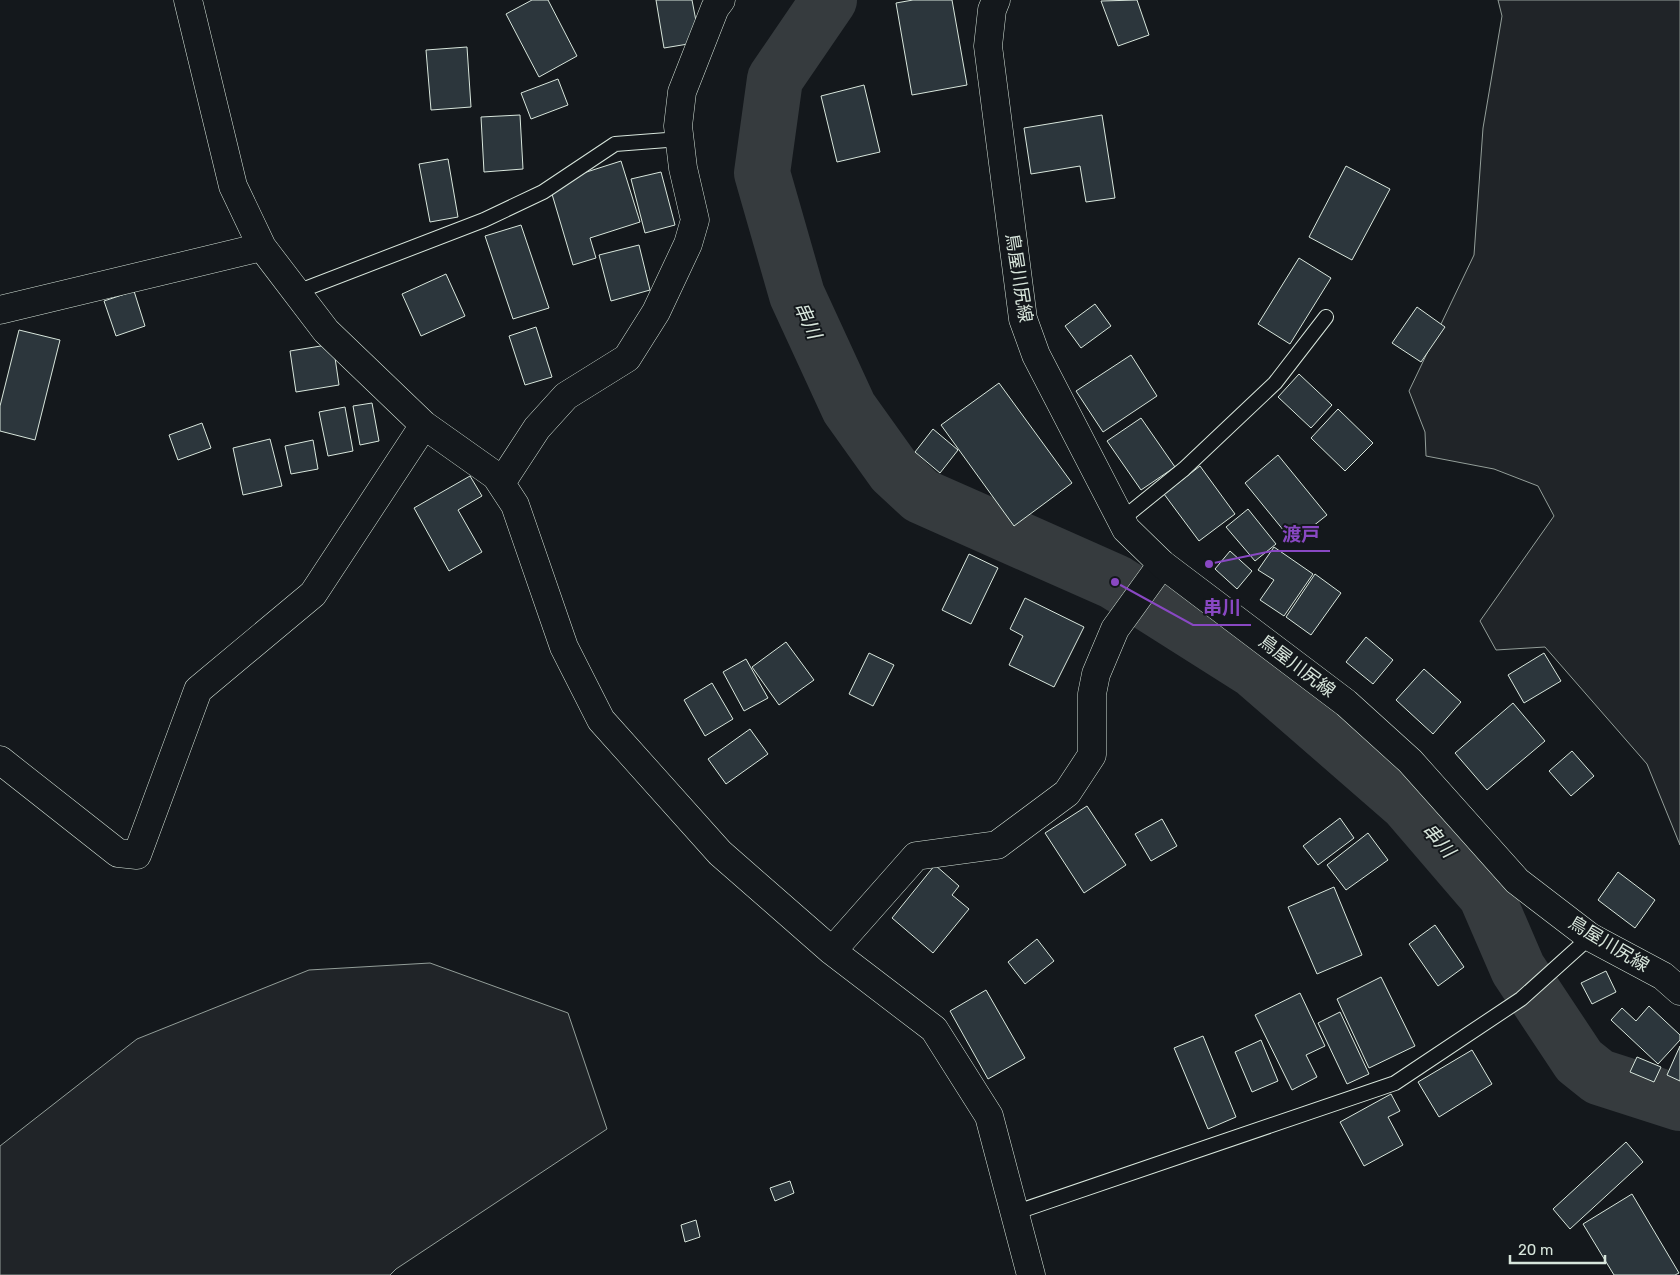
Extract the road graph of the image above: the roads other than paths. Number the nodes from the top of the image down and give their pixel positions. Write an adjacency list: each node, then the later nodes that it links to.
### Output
1 (188, 0): 5 (street)
2 (722, 0): 4 (street)
3 (996, 0): 11 (street, 鳥屋川尻線)
4 (680, 139): 6 (lane); 10 (street)
5 (262, 246): 6 (street); 7 (street)
6 (297, 292): 9 (street)
7 (0, 310)
8 (1326, 317): 11 (lane)
9 (424, 424): 10 (street); 13 (street)
10 (501, 483): 15 (street)
11 (1121, 520): 12 (street, 鳥屋川尻線)
12 (1156, 572): 14 (street, 鳥屋川尻線); 15 (street)
13 (0, 760)
14 (1590, 937): 16 (street, 鳥屋川尻線); 17 (lane)
15 (832, 951): 17 (street)
16 (1680, 991)
17 (1014, 1213): 18 (street)
18 (1031, 1275)

